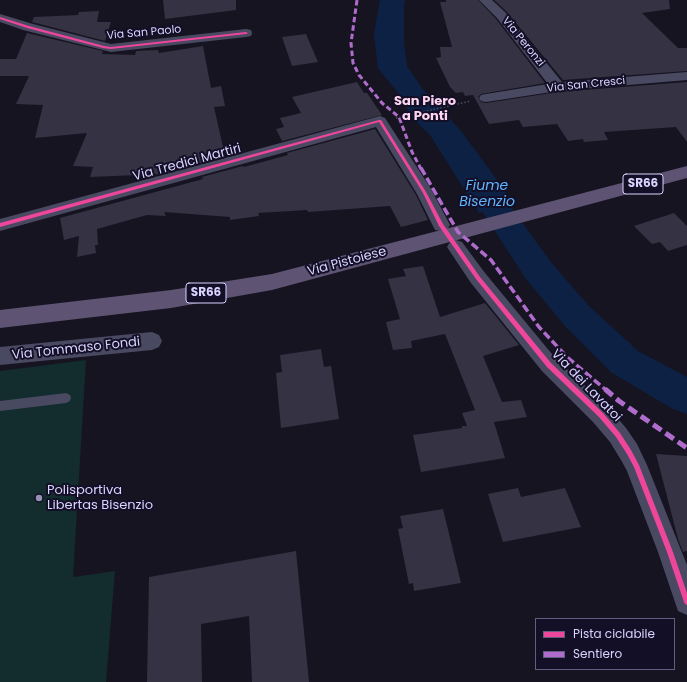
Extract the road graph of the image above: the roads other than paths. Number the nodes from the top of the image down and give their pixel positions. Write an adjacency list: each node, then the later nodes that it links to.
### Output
1 (485, 0): 5 (street, Via Peronzi)
2 (0, 18): 3 (street, Via San Paolo)
3 (246, 32)
4 (687, 76): 5 (street, Via San Cresci)
5 (558, 87): 6 (street, Via San Cresci)
6 (486, 98)
7 (687, 172): 11 (main road, Via Pistoiese / SR66)
8 (0, 225): 9 (street, Via Tredici Martiri)
9 (441, 225)
10 (456, 247): 16 (street, Via dei Lavatoi)
11 (0, 319)
12 (152, 342): 13 (street, Via Tommaso Fondi)
13 (0, 356)
14 (66, 398): 15 (lane)
15 (0, 406)
16 (687, 602)

